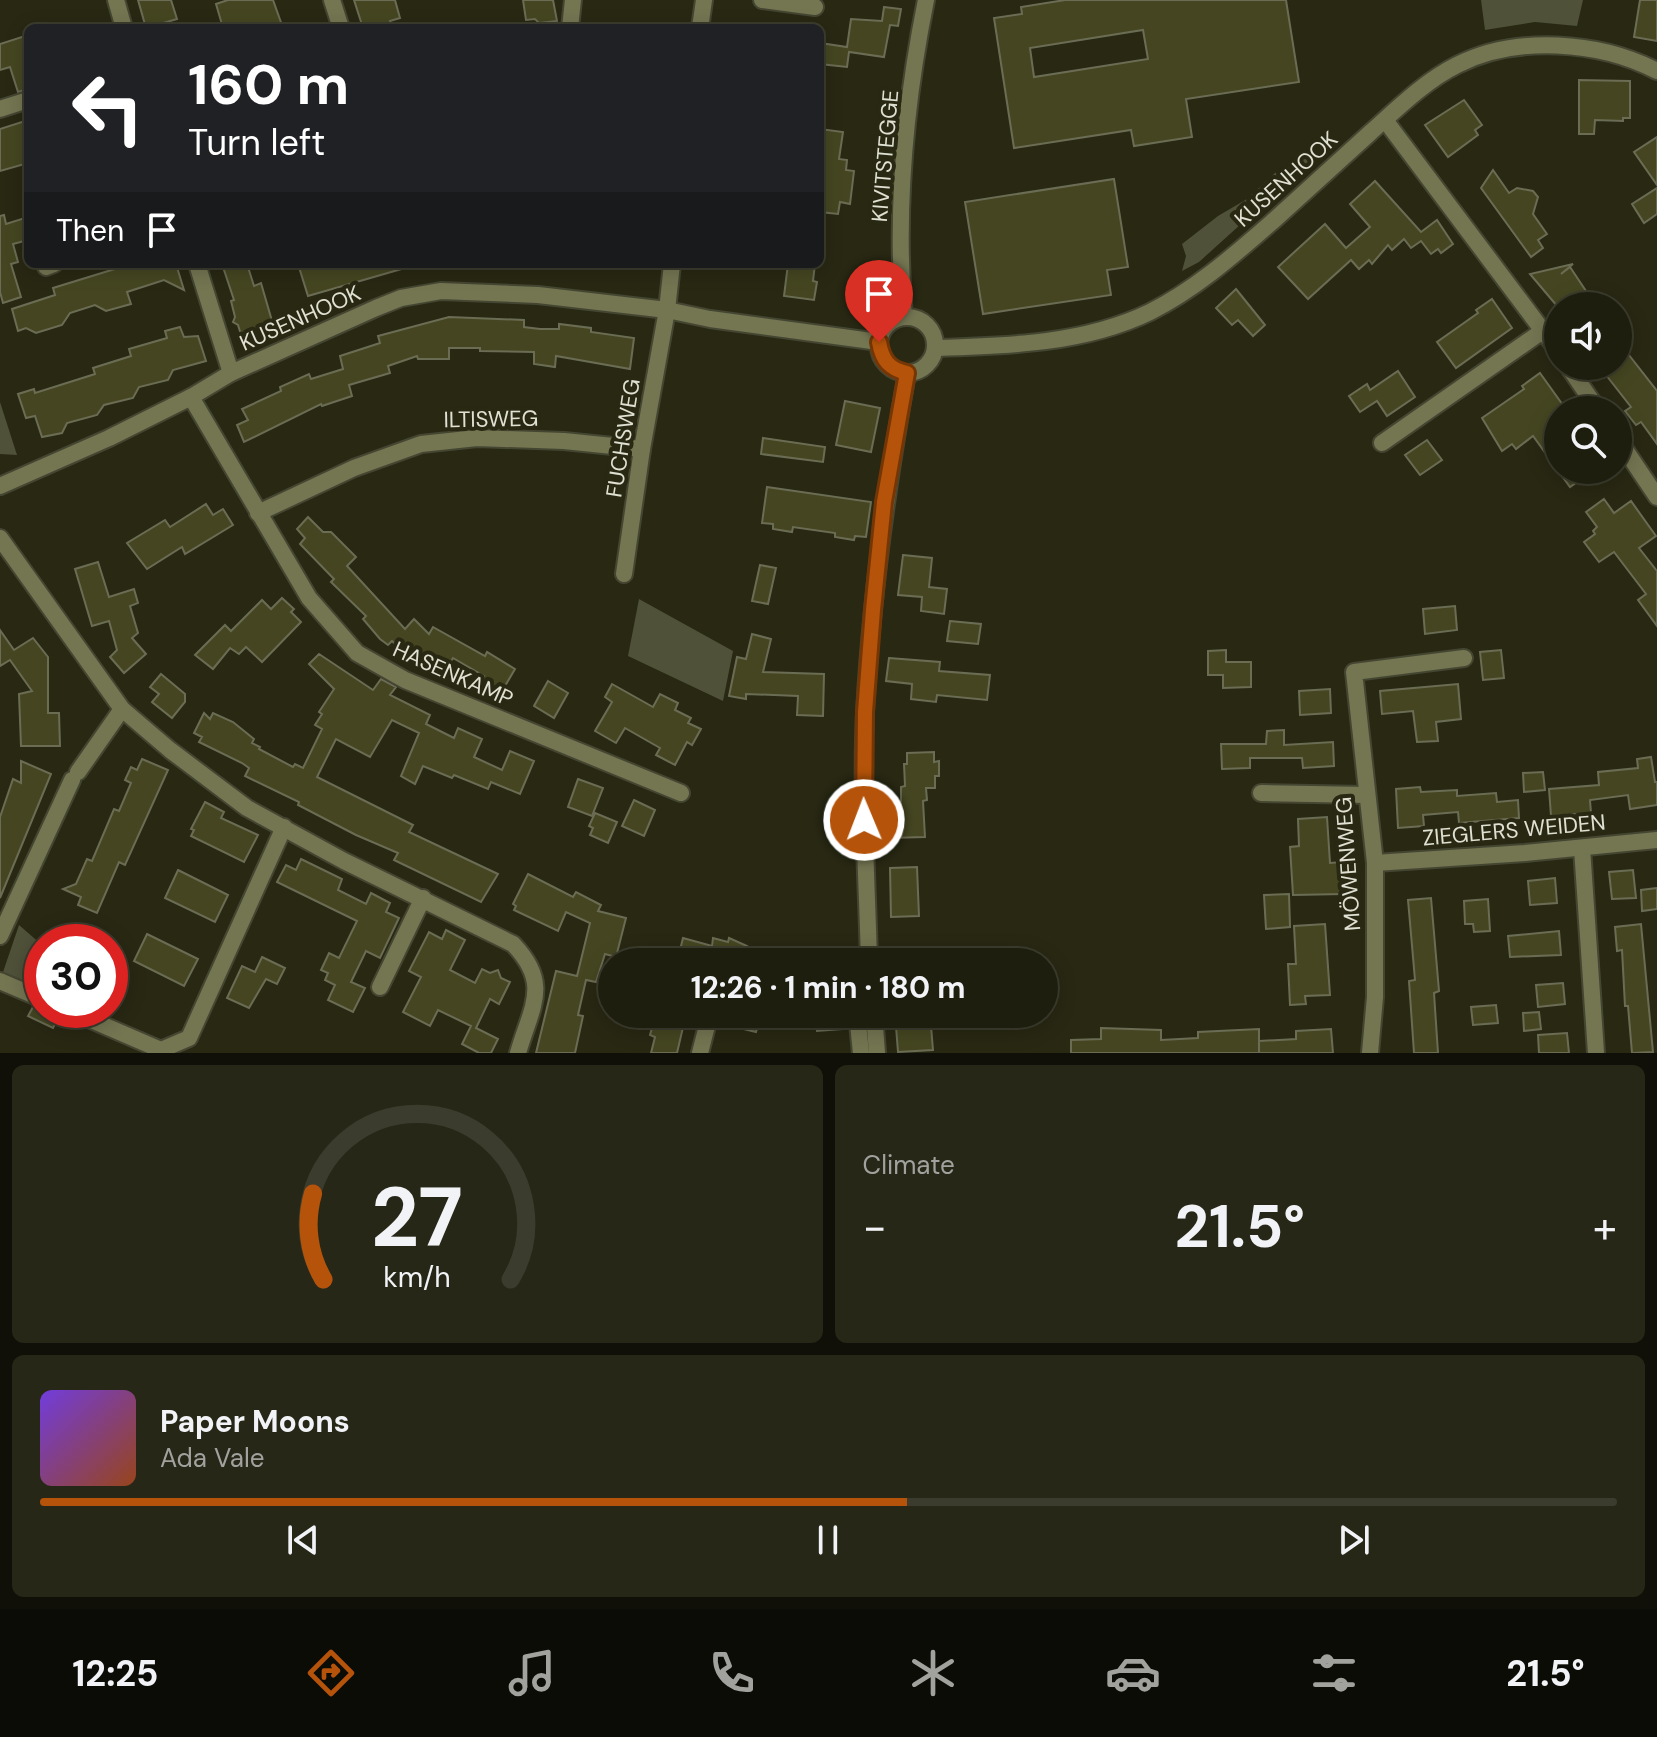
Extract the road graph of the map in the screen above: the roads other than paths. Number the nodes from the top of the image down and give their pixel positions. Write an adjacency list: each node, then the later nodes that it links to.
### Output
1 (116, 0): 8 (street)
2 (332, 0): 9 (street)
3 (573, 0): 10 (street)
4 (704, 0): 11 (street)
5 (762, 0): 7 (street)
6 (926, 0): 19 (street, KIVITSTEGGE)
7 (815, 7)
8 (123, 24)
9 (340, 24)
10 (570, 24)
11 (701, 24)
12 (1657, 71): 15 (street, KUSENHOOK)
13 (24, 101): 14 (street)
14 (0, 109)
15 (1385, 120): 20 (street); 22 (street, KUSENHOOK)
16 (198, 268): 23 (street)
17 (672, 268): 18 (street, FUCHSWEG)
18 (667, 310): 21 (street, KUSENHOOK); 23 (street, KUSENHOOK); 27 (street, FUCHSWEG)
19 (904, 317): 21 (street); 22 (street)
20 (1544, 330): 26 (street)
21 (879, 342): 24 (street)
22 (935, 348): 24 (street)
23 (231, 373): 25 (street, KUSENHOOK)
24 (907, 373): 45 (street)
25 (191, 397): 29 (street, KUSENHOOK); 31 (street, HASENKAMP)
26 (1382, 443)
27 (642, 449): 31 (street, ILTISWEG); 33 (street, FUCHSWEG)
28 (1632, 460): 30 (street)
29 (0, 486)
30 (1657, 497)
31 (258, 513): 36 (street, HASENKAMP)
32 (0, 538): 35 (street)
33 (624, 574)
34 (1464, 658): 38 (street, MÖWENWEG)
35 (122, 709): 39 (street); 44 (street)
36 (681, 793)
37 (1261, 793): 38 (street)
38 (1367, 795): 42 (street, MÖWENWEG)
39 (284, 827): 43 (street); 53 (street)
40 (1657, 840): 41 (street, ZIEGLERS WEIDEN)
41 (1582, 848): 42 (street, ZIEGLERS WEIDEN); 59 (street)
42 (1375, 863): 58 (street, MÖWENWEG)
43 (423, 898): 47 (street); 54 (street)
44 (0, 936)
45 (869, 948)
46 (0, 981): 48 (street)
47 (380, 987)
48 (24, 991)
49 (108, 1028): 53 (street)
50 (706, 1028): 55 (street)
51 (858, 1028): 56 (street)
52 (875, 1028): 57 (street)
53 (162, 1052)
54 (518, 1053)
55 (700, 1053)
56 (861, 1053)
57 (877, 1053)
58 (1370, 1053)
59 (1596, 1053)

